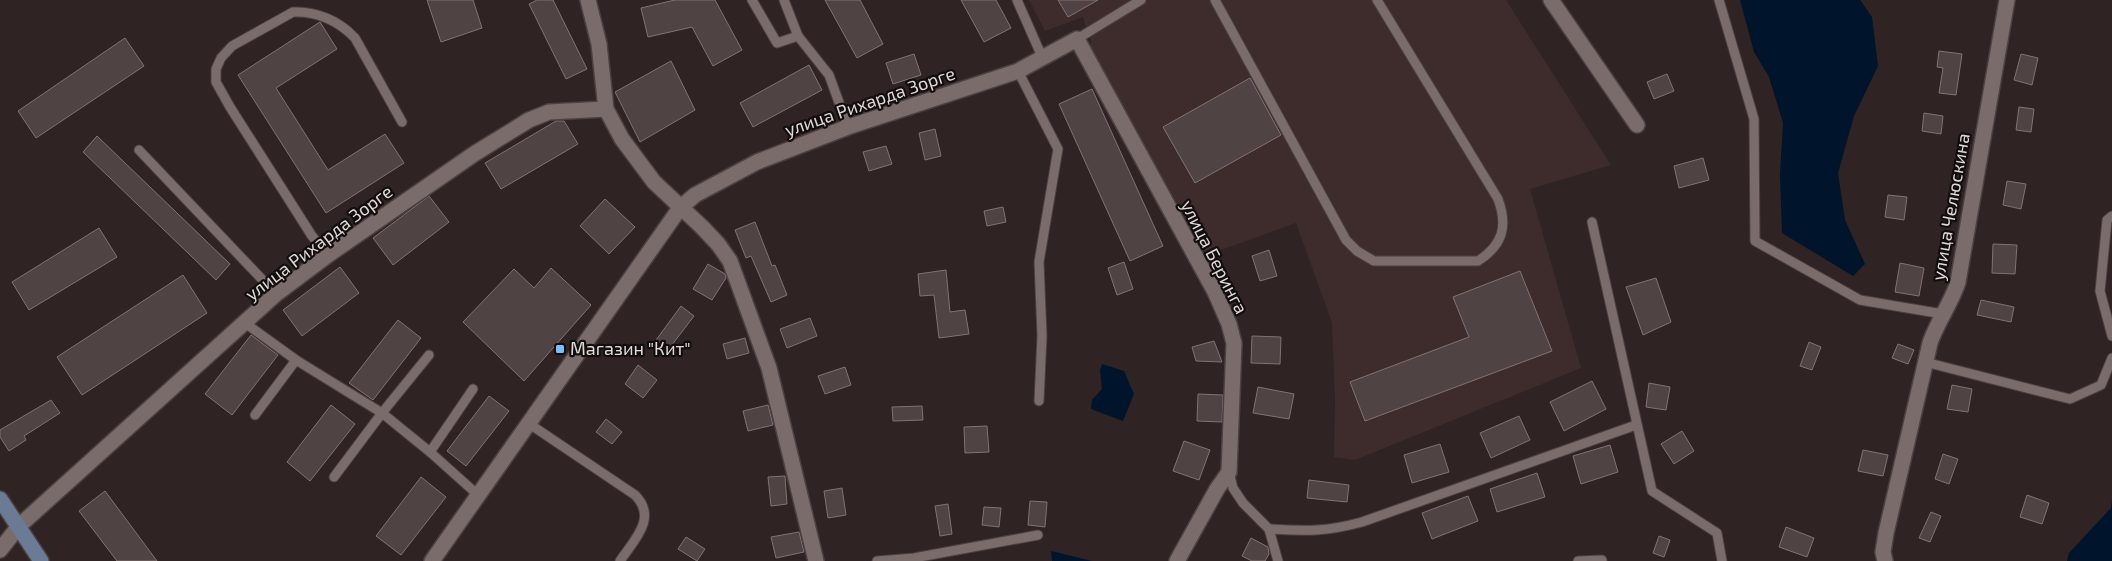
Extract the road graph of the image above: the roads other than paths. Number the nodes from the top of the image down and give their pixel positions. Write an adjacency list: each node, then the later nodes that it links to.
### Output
1 (588, 0): 15 (street)
2 (752, 0): 11 (lane)
3 (784, 0): 11 (lane)
4 (1016, 0): 13 (lane)
5 (1141, 0): 12 (lane)
6 (1215, 0): 7 (lane)
7 (1377, 0)
8 (1551, 0): 17 (street)
9 (1719, 0): 25 (lane)
10 (2007, 0): 25 (street, улица Челюскина)
11 (798, 36): 18 (lane)
12 (1077, 39): 13 (street, улица Рихарда Зорге); 39 (street, улица Беринга)
13 (1043, 59): 14 (street, улица Рихарда Зорге)
14 (1018, 71): 18 (street, улица Рихарда Зорге); 33 (lane)
15 (606, 109): 20 (street); 23 (street, улица Рихарда Зорге)
16 (402, 122): 23 (lane)
17 (1637, 126)
18 (848, 127): 20 (street, улица Рихарда Зорге)
19 (139, 150): 24 (lane)
20 (680, 208): 36 (street, улица Рихарда Зорге); 52 (street)
21 (2112, 216): 27 (lane)
22 (1592, 222): 37 (lane)
23 (328, 255): 24 (street, улица Рихарда Зорге)
24 (276, 294): 26 (street, улица Рихарда Зорге)
25 (1943, 314): 31 (street, улица Челюскина)
26 (245, 323): 30 (lane); 43 (street, улица Рихарда Зорге)
27 (2112, 336)
28 (430, 355): 34 (lane)
29 (2112, 358): 31 (lane)
30 (296, 360): 34 (lane); 35 (lane)
31 (1925, 362): 58 (street, улица Челюскина)
32 (473, 389): 38 (lane)
33 (1039, 401)
34 (382, 413): 38 (lane); 40 (lane)
35 (255, 415)
36 (528, 423): 41 (street, улица Рихарда Зорге); 51 (lane)
37 (1636, 425): 44 (lane); 57 (lane)
38 (430, 452): 41 (lane)
39 (1228, 472): 44 (lane); 54 (street, улица Беринга)
40 (334, 477)
41 (478, 495): 50 (street, улица Рихарда Зорге)
42 (0, 499): 43 (main road)
43 (19, 526): 46 (street, улица Рихарда Зорге); 49 (main road)
44 (1269, 529): 55 (lane)
45 (1038, 535): 47 (lane)
46 (0, 550)
47 (915, 559): 53 (lane)
48 (1602, 560): 56 (lane)
49 (41, 561)
50 (432, 561)
51 (620, 561)
52 (816, 561)
53 (876, 561)
54 (1177, 561)
55 (1278, 561)
56 (1578, 561)
57 (1722, 561)
58 (1885, 561)

